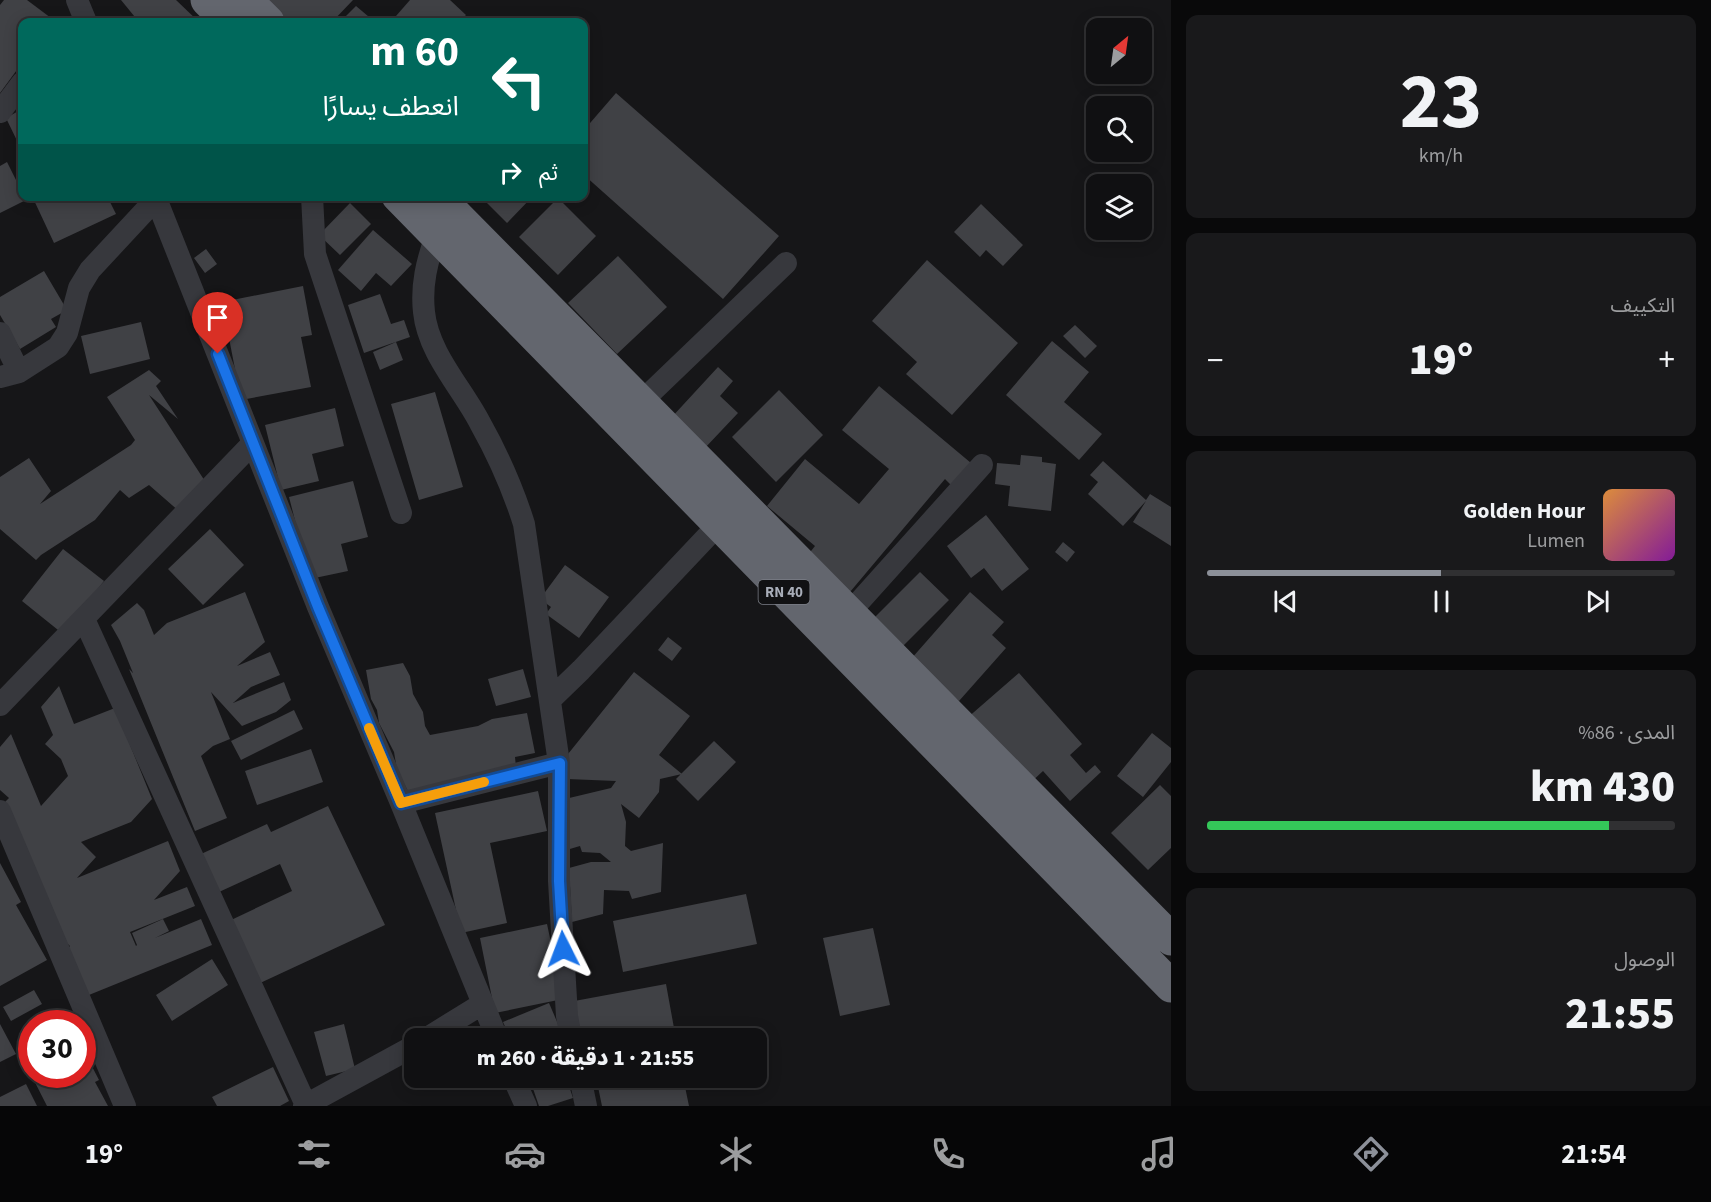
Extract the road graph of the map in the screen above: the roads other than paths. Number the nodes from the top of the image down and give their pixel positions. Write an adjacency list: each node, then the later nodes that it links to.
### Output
1 (207, 0): 3 (highway)
2 (246, 0): 4 (highway)
3 (225, 18)
4 (264, 18)
5 (18, 88): 6 (street)
6 (0, 112)
7 (152, 201): 15 (street)
8 (156, 201): 17 (street)
9 (312, 201): 19 (street)
10 (403, 201): 12 (highway, RN 40)
11 (442, 201): 16 (highway, RN 40)
12 (436, 236): 20 (highway, RN 40); 23 (street)
13 (786, 263): 16 (street)
14 (0, 333): 15 (street)
15 (9, 374)
16 (640, 403): 21 (highway, RN 40)
17 (253, 443): 22 (street); 26 (street)
18 (982, 465): 21 (street)
19 (401, 513)
20 (718, 525): 23 (street); 29 (highway, RN 40)
21 (850, 612): 28 (highway, RN 40)
22 (84, 619): 24 (street); 39 (street)
23 (550, 700): 25 (street)
24 (0, 705)
25 (560, 763): 26 (street); 35 (street)
26 (401, 803): 32 (street)
27 (0, 811): 40 (street)
28 (1123, 888): 29 (highway); 30 (highway, RN 40)
29 (1098, 912): 31 (highway, RN 40)
30 (1171, 939)
31 (1171, 986)
32 (482, 1004): 33 (street); 34 (street)
33 (443, 1028)
34 (493, 1028)
35 (569, 1028)
36 (404, 1051): 39 (street)
37 (518, 1088): 41 (street)
38 (582, 1088): 42 (street)
39 (305, 1105)
40 (125, 1106)
41 (526, 1106)
42 (586, 1106)

